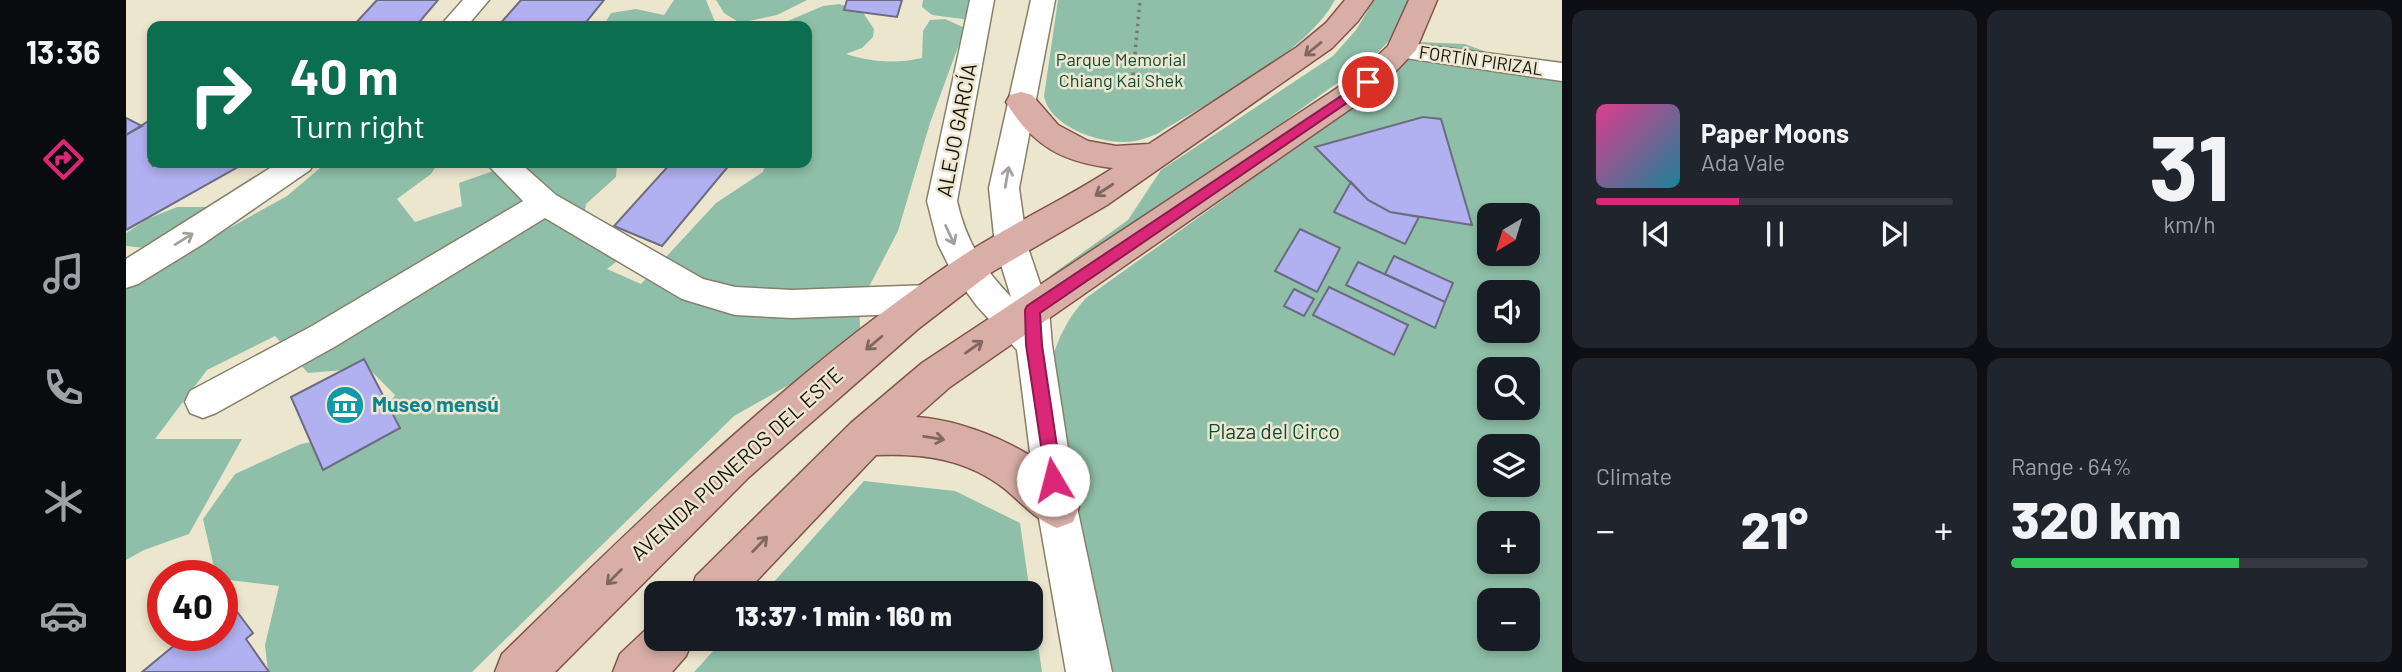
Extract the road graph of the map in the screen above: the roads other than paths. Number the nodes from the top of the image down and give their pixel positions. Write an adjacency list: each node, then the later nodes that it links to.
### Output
1 (477, 0): 6 (street)
2 (982, 0): 15 (street, ALEJO GARCÍA, one-way to 15)
3 (1359, 0): 10 (main road, AVENIDA PIONEROS DEL ESTE, one-way to 10)
4 (1423, 0): 7 (main road)
5 (1037, 1): 9 (street)
6 (458, 21)
7 (1401, 50): 8 (street, FORTÍN PIRIZAL); 18 (main road)
8 (1562, 72)
9 (1021, 102): 10 (main road); 14 (street, one-way to 9)
10 (1156, 155): 14 (main road, AVENIDA PIONEROS DEL ESTE, one-way to 14)
11 (291, 168): 16 (street, one-way to 11)
12 (506, 168): 13 (street)
13 (545, 203): 17 (street); 19 (street)
14 (1012, 245): 15 (main road, AVENIDA PIONEROS DEL ESTE); 18 (street)
15 (967, 271): 17 (main road, AVENIDA PIONEROS DEL ESTE); 18 (street, ALEJO GARCÍA)
16 (126, 275)
17 (930, 299): 24 (main road, AVENIDA PIONEROS DEL ESTE, one-way to 24)
18 (1027, 325): 20 (main road, one-way to 18); 21 (street)
19 (203, 402)
20 (866, 436): 21 (main road, one-way to 21); 22 (main road, one-way to 20)
21 (1057, 507): 26 (street)
22 (725, 581)
23 (658, 651): 25 (main road)
24 (520, 672)
25 (638, 672)
26 (1089, 672)

